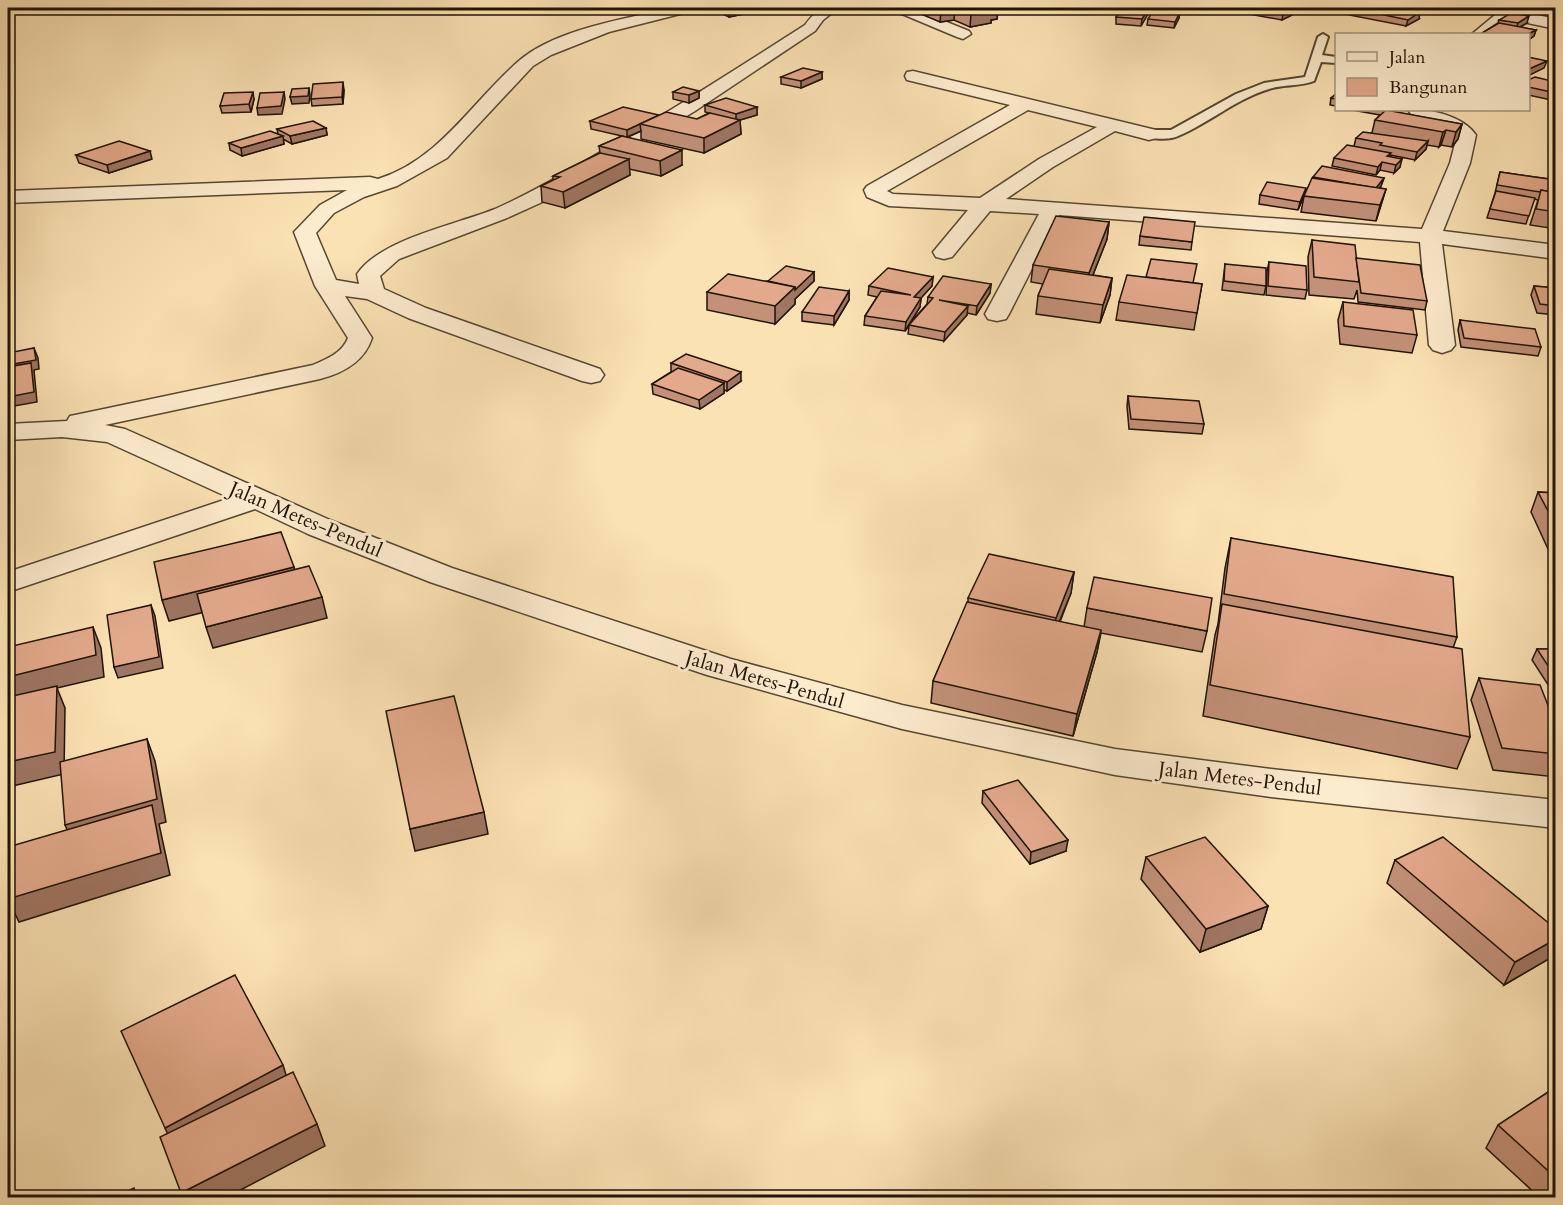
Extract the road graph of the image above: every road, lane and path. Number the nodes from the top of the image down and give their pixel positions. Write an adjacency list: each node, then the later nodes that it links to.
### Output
1 (687, 8): 17 (street)
2 (831, 8): 25 (street)
3 (900, 8): 8 (street)
4 (1490, 8): 5 (street)
5 (1506, 14): 6 (street); 7 (street)
6 (1556, 24)
7 (1480, 33)
8 (963, 34)
9 (1323, 37): 10 (lane)
10 (1316, 58): 11 (lane); 16 (lane)
11 (1335, 60)
12 (913, 76): 13 (street)
13 (1025, 104): 15 (street); 19 (street)
14 (1419, 111): 21 (street)
15 (1113, 125): 16 (street); 19 (street)
16 (1149, 134)
17 (390, 182): 18 (street); 24 (street)
18 (8, 197)
19 (984, 205): 20 (street); 22 (street)
20 (1052, 208): 21 (street); 26 (street)
21 (1430, 236): 23 (street); 27 (street)
22 (944, 252)
23 (1556, 252)
24 (327, 285): 25 (street); 29 (street)
25 (373, 293): 28 (street)
26 (997, 314)
27 (1443, 345)
28 (591, 375)
29 (58, 427): 30 (street, Jalan Metes-Pendul); 31 (street, Jalan Metes-Pendul)
30 (8, 432)
31 (256, 499): 32 (street); 33 (street, Jalan Metes-Pendul)
32 (8, 582)
33 (1556, 814)

